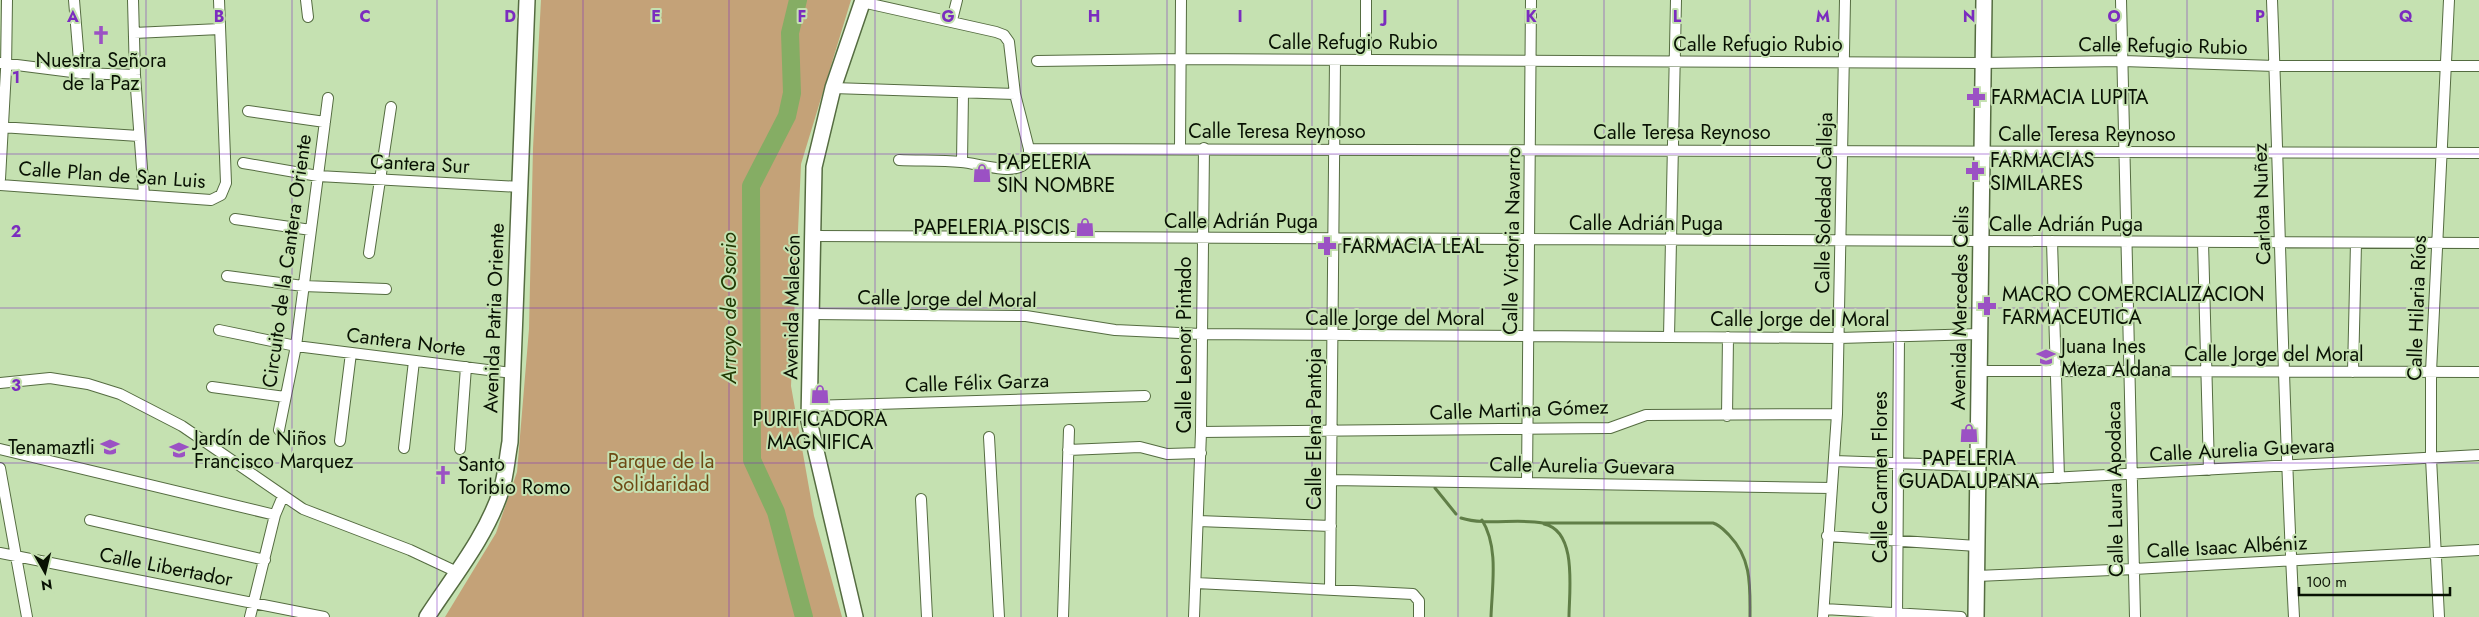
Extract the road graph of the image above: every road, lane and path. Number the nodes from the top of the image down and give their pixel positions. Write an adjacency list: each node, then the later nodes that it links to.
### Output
1 (7, 0): 30 (street)
2 (74, 0): 35 (street)
3 (133, 0): 21 (street)
4 (219, 0): 20 (street)
5 (306, 0): 18 (street)
6 (527, 0): 65 (street, Avenida Patria Oriente)
7 (958, 0): 19 (street)
8 (1181, 0): 22 (street)
9 (1366, 0): 24 (street)
10 (1531, 0): 25 (street, Calle Victoria Navarro)
11 (1676, 0): 27 (street)
12 (1845, 0): 28 (street, Calle Soledad Calleja)
13 (1984, 0): 31 (street, Avenida Mercedes Celis)
14 (2121, 0): 29 (street, Calle Laura Apodaca)
15 (2272, 0): 32 (street, Carlota Nuñez)
16 (2448, 0): 33 (street, Calle Hilaria Ríos)
17 (862, 1): 19 (street); 37 (street, Avenida Malecón)
18 (308, 17)
19 (952, 20): 39 (street)
20 (220, 29): 21 (street); 66 (street, Calle Plan de San Luis)
21 (134, 33): 36 (street)
22 (1181, 59): 23 (street, Calle Refugio Rubio); 26 (street, Calle Refugio Rubio); 46 (street)
23 (1335, 60): 24 (street, Calle Refugio Rubio); 48 (street, Calle Elena Pantoja)
24 (1366, 60): 25 (street, Calle Refugio Rubio)
25 (1531, 60): 27 (street, Calle Refugio Rubio); 50 (street, Calle Victoria Navarro)
26 (1038, 61)
27 (1675, 61): 28 (street, Calle Refugio Rubio); 51 (street)
28 (1844, 62): 31 (street, Calle Refugio Rubio); 52 (street, Calle Soledad Calleja)
29 (2123, 62): 31 (street, Calle Refugio Rubio); 32 (street, Calle Refugio Rubio); 54 (street, Calle Laura Apodaca)
30 (3, 63): 35 (street); 44 (street)
31 (1982, 63): 53 (street, Avenida Mercedes Celis)
32 (2275, 66): 33 (street, Calle Refugio Rubio); 55 (street, Carlota Nuñez)
33 (2445, 66): 34 (street, Calle Refugio Rubio); 56 (street, Calle Hilaria Ríos)
34 (2479, 66)
35 (80, 73): 36 (street)
36 (135, 75): 45 (street)
37 (833, 88): 38 (street); 69 (street, Avenida Malecón)
38 (963, 93): 39 (street); 59 (street)
39 (1014, 94): 49 (street)
40 (328, 98): 43 (street, Circuito de la Cantera Oriente)
41 (391, 106): 63 (street)
42 (248, 111): 43 (street)
43 (325, 122): 61 (street, Circuito de la Cantera Oriente)
44 (2, 127): 45 (street); 62 (street)
45 (139, 136): 66 (street)
46 (1180, 148): 47 (street, Calle Teresa Reynoso); 49 (street, Calle Teresa Reynoso)
47 (1204, 148): 48 (street, Calle Teresa Reynoso); 70 (street, Calle Leonor Pintado)
48 (1334, 148): 50 (street, Calle Teresa Reynoso); 71 (street, Calle Elena Pantoja)
49 (1029, 149): 59 (street)
50 (1530, 149): 51 (street, Calle Teresa Reynoso); 72 (street, Calle Victoria Navarro)
51 (1673, 150): 52 (street, Calle Teresa Reynoso); 73 (street)
52 (1842, 150): 53 (street, Calle Teresa Reynoso); 76 (street, Calle Soledad Calleja)
53 (1982, 151): 54 (street, Calle Teresa Reynoso); 74 (street, Avenida Mercedes Celis)
54 (2125, 151): 55 (street, Calle Teresa Reynoso); 75 (street, Calle Laura Apodaca)
55 (2278, 152): 56 (street, Calle Teresa Reynoso); 79 (street, Carlota Nuñez)
56 (2441, 152): 57 (street, Calle Teresa Reynoso); 81 (street, Calle Hilaria Ríos)
57 (2479, 152)
58 (899, 160): 59 (street)
59 (962, 162)
60 (243, 164): 61 (street, Cantera Sur)
61 (318, 176): 63 (street, Cantera Sur); 68 (street, Circuito de la Cantera Oriente)
62 (0, 179)
63 (380, 180): 65 (street, Cantera Sur); 83 (street)
64 (0, 185): 66 (street, Calle Plan de San Luis)
65 (520, 187): 109 (street, Avenida Patria Oriente)
66 (144, 195)
67 (235, 219): 68 (street)
68 (311, 230): 85 (street, Circuito de la Cantera Oriente)
69 (813, 236): 70 (street, Calle Adrián Puga); 87 (street, Avenida Malecón)
70 (1202, 238): 71 (street, Calle Adrián Puga); 89 (street, Calle Leonor Pintado)
71 (1333, 239): 72 (street, Calle Adrián Puga); 91 (street, Calle Elena Pantoja)
72 (1529, 240): 73 (street, Calle Adrián Puga); 92 (street, Calle Victoria Navarro)
73 (1671, 241): 76 (street, Calle Adrián Puga); 94 (street)
74 (1981, 241): 76 (street, Calle Adrián Puga); 77 (street, Calle Adrián Puga); 90 (street, Avenida Mercedes Celis)
75 (2128, 241): 77 (street, Calle Adrián Puga); 78 (street, Calle Adrián Puga); 101 (street, Calle Laura Apodaca)
76 (1841, 242): 96 (street, Calle Soledad Calleja)
77 (2052, 242): 103 (street)
78 (2203, 242): 79 (street, Calle Adrián Puga); 104 (street)
79 (2281, 242): 80 (street, Calle Adrián Puga); 105 (street, Carlota Nuñez)
80 (2356, 243): 81 (street, Calle Adrián Puga); 106 (street)
81 (2437, 243): 82 (street, Calle Adrián Puga); 107 (street, Calle Hilaria Ríos)
82 (2479, 243)
83 (369, 253)
84 (227, 276): 85 (street)
85 (303, 286): 86 (street); 97 (street, Circuito de la Cantera Oriente)
86 (386, 289)
87 (812, 314): 89 (street, Calle Jorge del Moral); 114 (street, Avenida Malecón)
88 (219, 330): 97 (street, Cantera Norte)
89 (1201, 334): 91 (street, Calle Jorge del Moral); 120 (street, Calle Leonor Pintado)
90 (1980, 334): 93 (street, Calle Jorge del Moral); 102 (street, Avenida Mercedes Celis)
91 (1332, 335): 92 (street, Calle Jorge del Moral); 121 (street, Calle Elena Pantoja)
92 (1528, 336): 94 (street, Calle Jorge del Moral); 119 (street, Calle Victoria Navarro)
93 (1898, 336): 96 (street, Calle Jorge del Moral); 132 (street, Calle Carmen Flores)
94 (1669, 337): 95 (street, Calle Jorge del Moral)
95 (1728, 337): 96 (street, Calle Jorge del Moral); 116 (street)
96 (1839, 338): 115 (street, Calle Soledad Calleja)
97 (296, 346): 98 (street, Cantera Norte); 113 (street, Circuito de la Cantera Oriente)
98 (351, 353): 99 (street, Cantera Norte); 123 (street)
99 (414, 361): 100 (street, Cantera Norte); 124 (street)
100 (466, 367): 109 (street, Cantera Norte); 126 (street)
101 (2130, 370): 103 (street, Calle Jorge del Moral); 104 (street, Calle Jorge del Moral); 137 (street, Calle Laura Apodaca)
102 (1979, 371): 103 (street, Calle Jorge del Moral); 134 (street, Avenida Mercedes Celis)
103 (2057, 371): 138 (street)
104 (2206, 371): 105 (street, Calle Jorge del Moral); 136 (street)
105 (2282, 372): 106 (street, Calle Jorge del Moral); 133 (street, Carlota Nuñez)
106 (2353, 372): 107 (street, Calle Jorge del Moral)
107 (2430, 372): 108 (street, Calle Jorge del Moral); 130 (street, Calle Hilaria Ríos)
108 (2479, 372)
109 (512, 373): 159 (street, Avenida Patria Oriente)
110 (0, 383): 143 (street)
111 (212, 387): 113 (street)
112 (1145, 396): 114 (street, Calle Félix Garza)
113 (285, 397): 117 (street, Circuito de la Cantera Oriente)
114 (810, 406): 170 (street, Avenida Malecón)
115 (1837, 414): 116 (street, Calle Martina Gómez); 131 (street, Calle Soledad Calleja)
116 (1727, 416): 119 (street, Calle Martina Gómez)
117 (279, 430)
118 (1069, 430): 127 (street)
119 (1527, 430): 121 (street, Calle Martina Gómez); 140 (street, Calle Victoria Navarro)
120 (1201, 432): 121 (street, Calle Martina Gómez); 128 (street, Calle Leonor Pintado)
121 (1332, 432): 139 (street, Calle Elena Pantoja)
122 (989, 437): 172 (street)
123 (340, 442)
124 (404, 448)
125 (0, 449): 145 (street)
126 (460, 449)
127 (1068, 450): 128 (street, Calle Leonor Pintado); 173 (street)
128 (1201, 452): 147 (street, Calle Leonor Pintado)
129 (2479, 455): 130 (street, Calle Aurelia Guevara)
130 (2431, 458): 133 (street, Calle Aurelia Guevara); 153 (street, Calle Hilaria Ríos)
131 (1834, 461): 132 (street); 142 (street, Calle Soledad Calleja)
132 (1898, 463): 134 (street); 150 (street, Calle Carmen Flores)
133 (2286, 465): 136 (street, Calle Aurelia Guevara); 157 (street, Carlota Nuñez)
134 (1978, 466): 141 (street, Avenida Mercedes Celis)
135 (0, 468): 155 (street)
136 (2208, 470): 137 (street, Calle Aurelia Guevara)
137 (2133, 474): 138 (street, Calle Aurelia Guevara); 158 (street, Calle Laura Apodaca)
138 (2060, 478): 141 (street, Calle Aurelia Guevara)
139 (1331, 480): 140 (street, Calle Aurelia Guevara); 148 (street, Calle Elena Pantoja)
140 (1527, 482): 142 (street, Calle Aurelia Guevara)
141 (1978, 482): 151 (street, Avenida Mercedes Celis)
142 (1832, 488): 149 (street, Calle Soledad Calleja)
143 (283, 496): 145 (street); 159 (street)
144 (921, 499): 171 (street)
145 (275, 515): 156 (street)
146 (90, 520): 156 (street)
147 (1198, 521): 148 (street); 161 (street, Calle Leonor Pintado)
148 (1331, 526): 162 (street, Calle Elena Pantoja)
149 (1828, 536): 150 (street); 164 (street, Calle Soledad Calleja)
150 (1898, 541): 151 (street); 165 (street, Calle Carmen Flores)
151 (1977, 546): 160 (street, Avenida Mercedes Celis)
152 (2479, 550): 153 (street, Calle Isaac Albéniz)
153 (2435, 552): 157 (street, Calle Isaac Albéniz); 180 (street, Calle Hilaria Ríos)
154 (0, 553): 155 (street, Calle Libertador)
155 (16, 557): 163 (street, Calle Libertador); 166 (street)
156 (265, 560): 163 (street)
157 (2291, 561): 158 (street, Calle Isaac Albéniz); 179 (street, Carlota Nuñez)
158 (2134, 569): 160 (street, Calle Isaac Albéniz); 178 (street, Calle Laura Apodaca)
159 (457, 572): 169 (street, Avenida Patria Oriente)
160 (1977, 576): 177 (street, Avenida Mercedes Celis)
161 (1196, 583): 162 (street); 174 (street, Calle Leonor Pintado)
162 (1330, 589): 175 (street)
163 (254, 602): 167 (street); 168 (street, Calle Libertador)
164 (1824, 613): 165 (street)
165 (1897, 615): 176 (street)
166 (26, 617)
167 (250, 617)
168 (324, 617)
169 (428, 617)
170 (855, 617)
171 (927, 617)
172 (999, 617)
173 (1063, 617)
174 (1194, 617)
175 (1418, 617)
176 (1961, 617)
177 (1976, 617)
178 (2135, 617)
179 (2294, 617)
180 (2439, 617)

